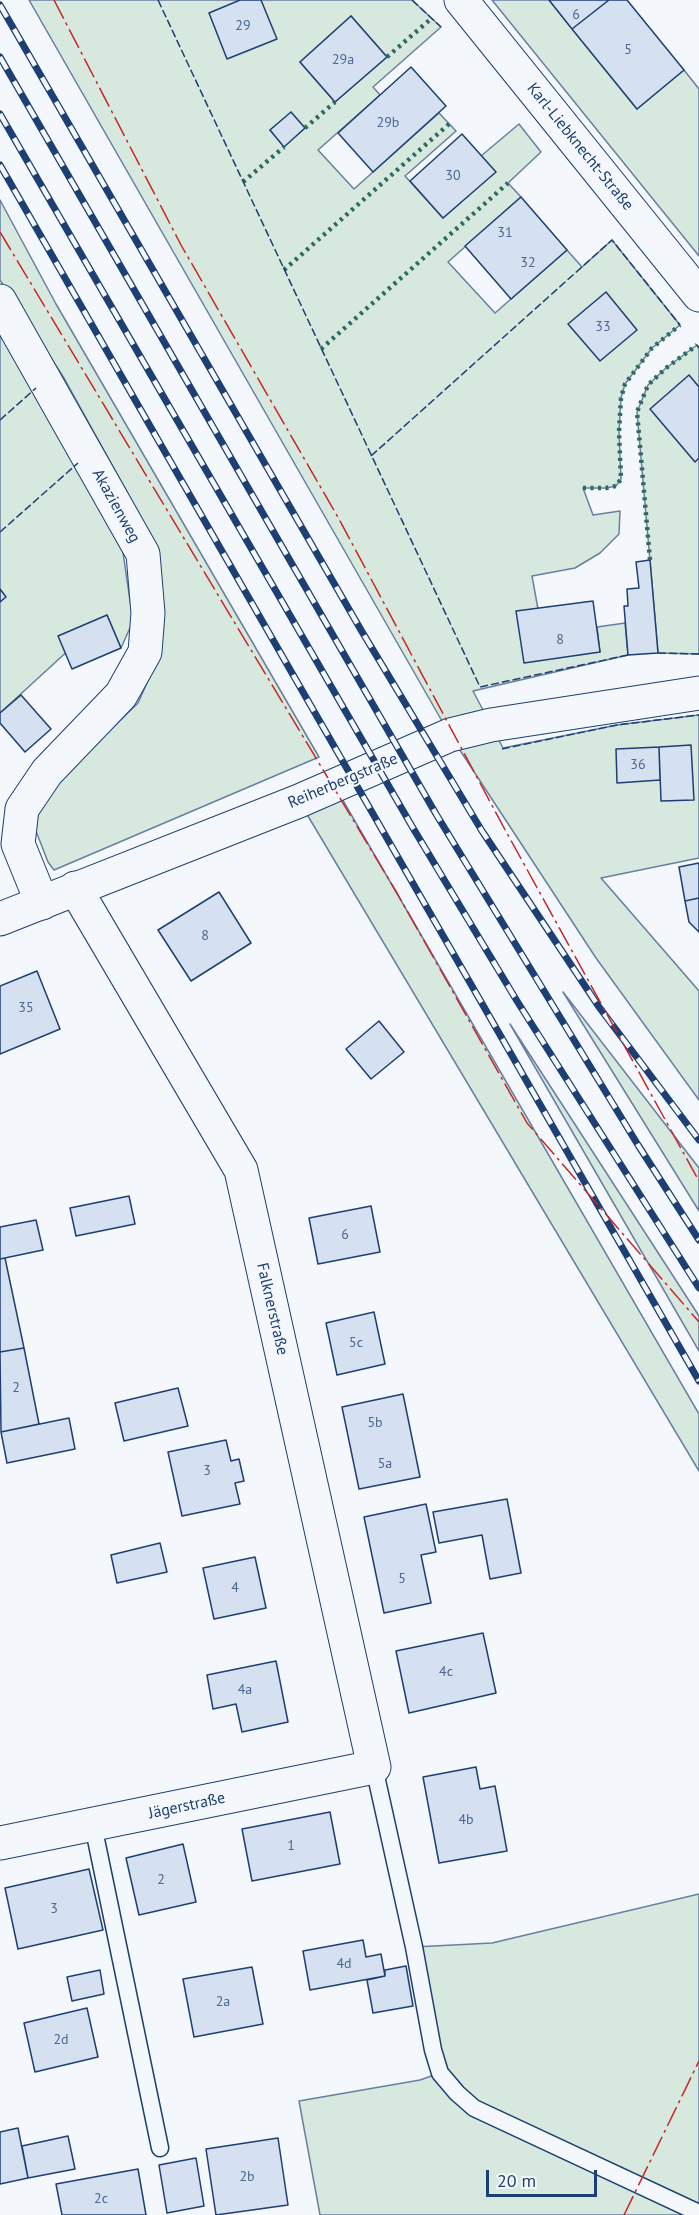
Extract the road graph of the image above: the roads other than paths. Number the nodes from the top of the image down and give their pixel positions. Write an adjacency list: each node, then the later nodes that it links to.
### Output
1 (461, 0): 2 (street, Karl-Liebknecht-Straße)
2 (699, 295)
3 (0, 301): 6 (street, Akazienweg)
4 (699, 693): 5 (street, Reiherbergstraße)
5 (75, 888): 6 (street, Reiherbergstraße); 8 (street, Falknerstraße)
6 (42, 903): 7 (street, Reiherbergstraße)
7 (0, 919)
8 (374, 1767): 9 (street, Jägerstraße); 12 (lane)
9 (93, 1825): 10 (street, Jägerstraße); 11 (lane)
10 (0, 1843)
11 (160, 2148)
12 (699, 2212)

